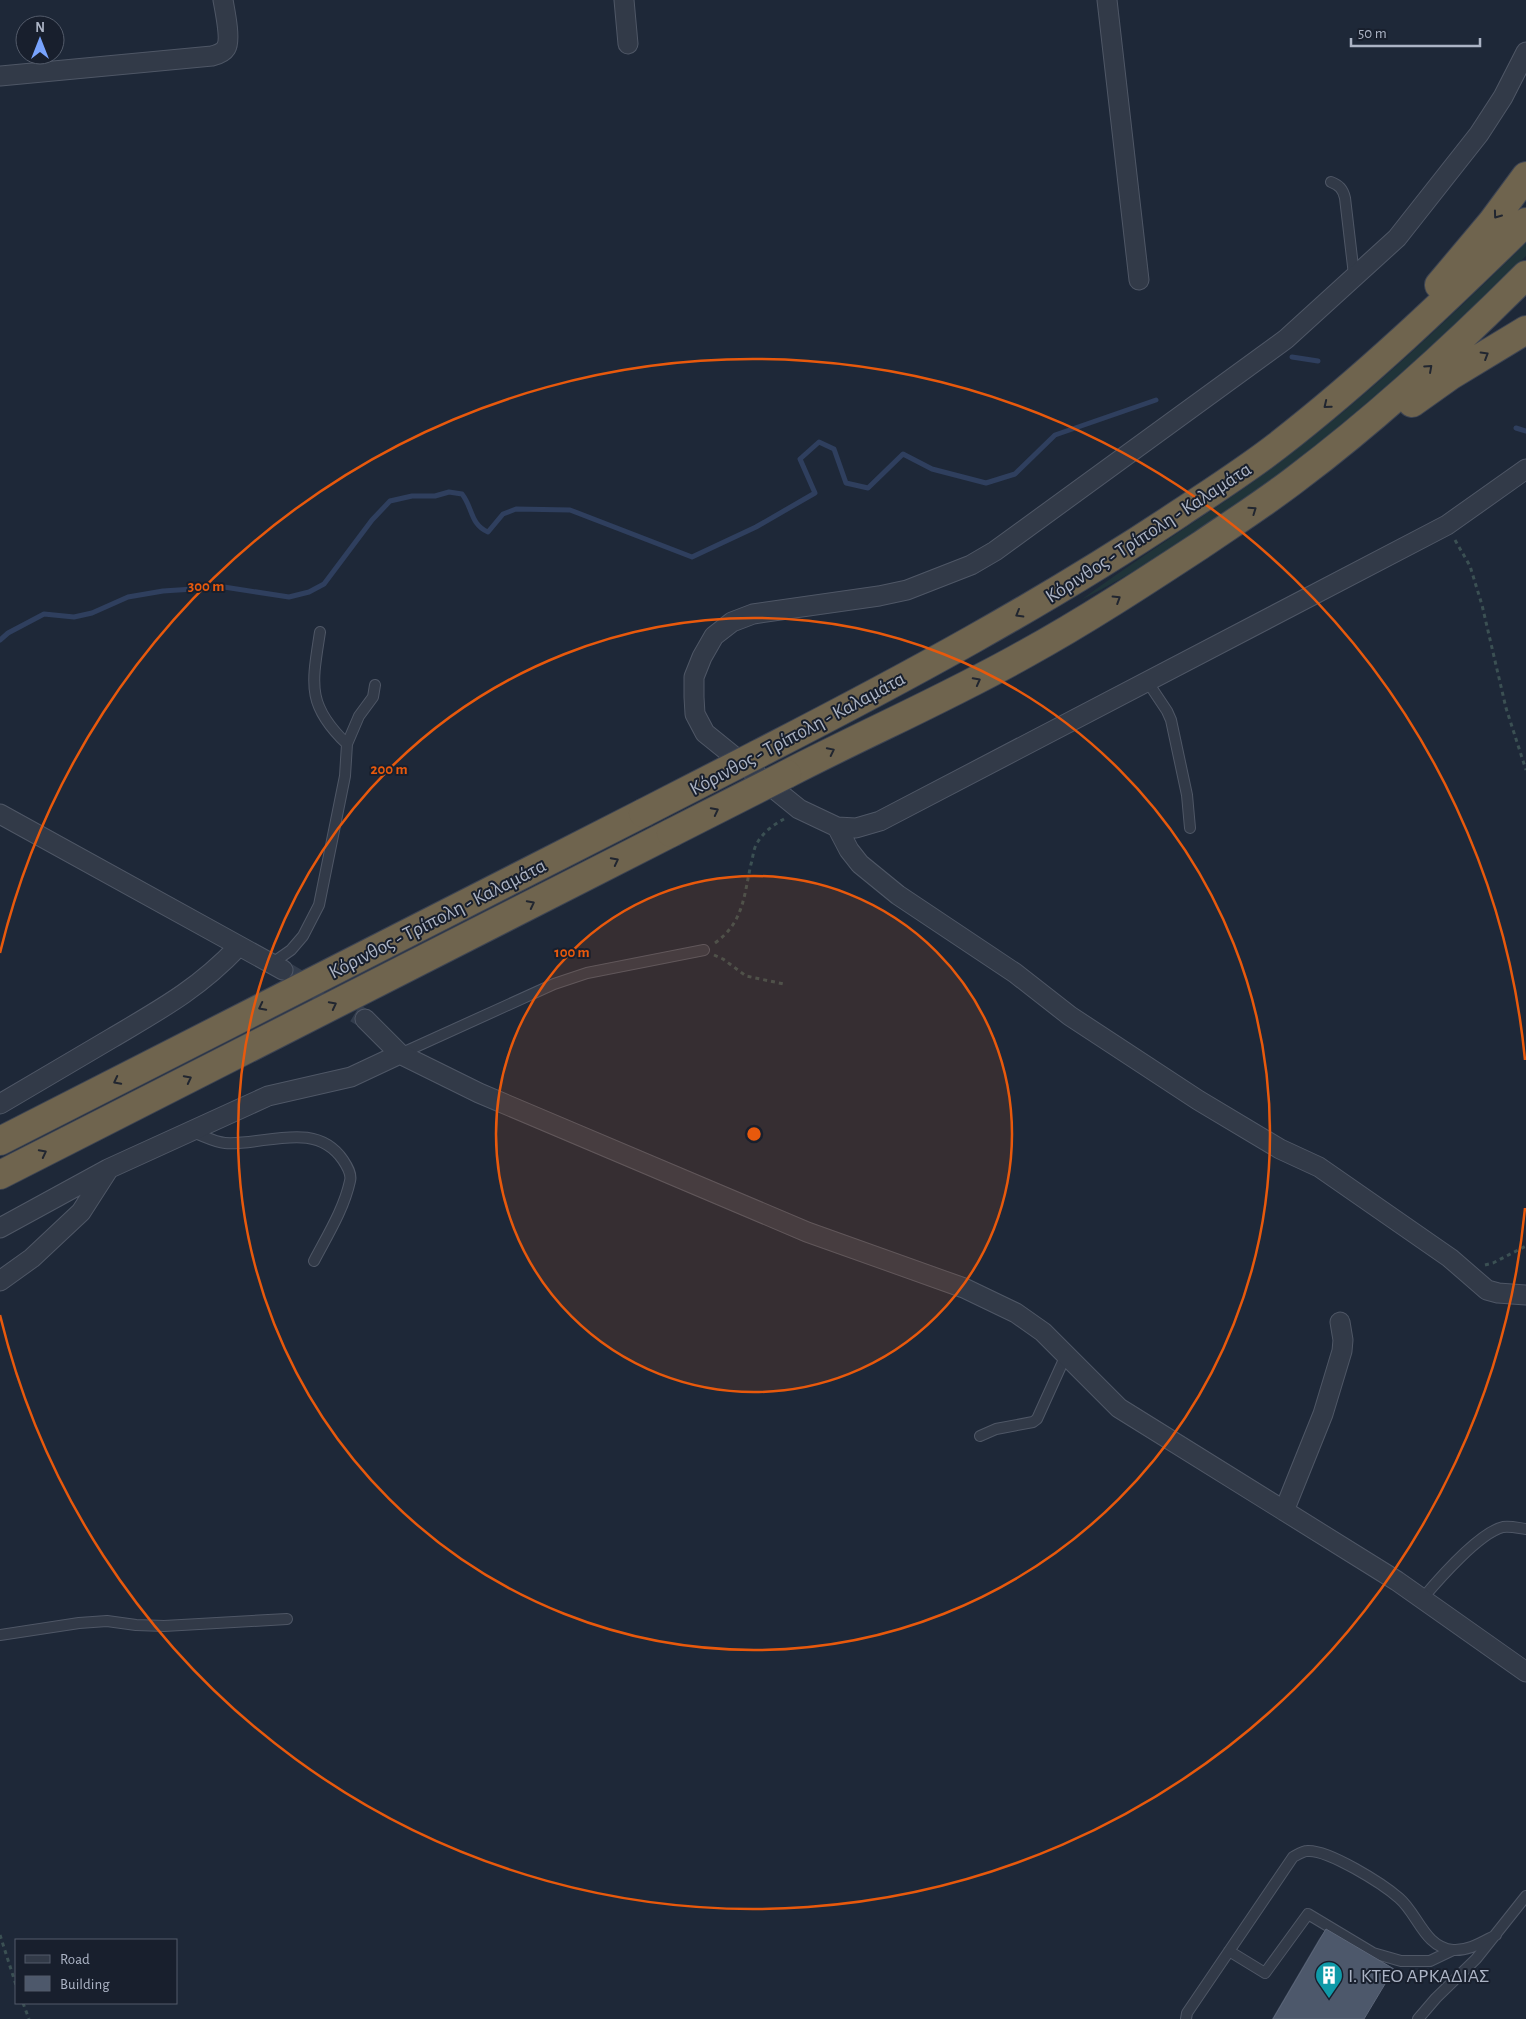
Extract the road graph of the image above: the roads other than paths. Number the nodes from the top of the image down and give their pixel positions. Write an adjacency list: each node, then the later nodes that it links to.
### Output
1 (224, 0): 6 (street)
2 (624, 0): 4 (street)
3 (1107, 0): 12 (street)
4 (628, 44)
5 (1526, 52): 11 (street)
6 (0, 76)
7 (1526, 176): 14 (highway, one-way to 14)
8 (1331, 182): 11 (lane)
9 (1526, 222): 14 (highway, Κόρινθος - Τρίπολη - Καλαμάτα)
10 (1526, 274): 16 (highway, Κόρινθος - Τρίπολη - Καλαμάτα, one-way to 10)
11 (1354, 275): 22 (street)
12 (1139, 280)
13 (1526, 330): 16 (highway, one-way to 13)
14 (1364, 374): 31 (highway, Κόρινθος - Τρίπολη - Καλαμάτα, one-way to 31, bridge)
15 (1526, 468): 18 (street)
16 (1298, 478): 33 (highway, Κόρινθος - Τρίπολη - Καλαμάτα, one-way to 16, bridge)
17 (320, 632): 20 (lane)
18 (1147, 681): 22 (street); 23 (lane)
19 (374, 685): 20 (lane)
20 (347, 744): 26 (lane)
21 (0, 814): 24 (street)
22 (837, 828): 37 (street)
23 (1190, 828)
24 (238, 947): 26 (street); 29 (street)
25 (704, 950): 28 (lane)
26 (277, 967)
27 (365, 1019): 28 (street)
28 (400, 1054): 30 (street); 39 (street)
29 (0, 1104)
30 (189, 1131): 32 (street); 35 (lane)
31 (0, 1141)
32 (108, 1169): 34 (street); 36 (street)
33 (0, 1175)
34 (0, 1228)
35 (314, 1262)
36 (0, 1281)
37 (1526, 1295)
38 (1340, 1322): 41 (street)
39 (1066, 1355): 40 (lane); 41 (street)
40 (980, 1436)
41 (1284, 1511): 43 (street)
42 (1526, 1529): 43 (lane)
43 (1422, 1599): 46 (street)
44 (287, 1619): 45 (lane)
45 (0, 1635)
46 (1526, 1672)
47 (1526, 1896): 48 (lane)
48 (1496, 1935): 49 (lane); 52 (lane)
49 (1453, 1950): 50 (lane); 50 (lane)
50 (1230, 1951): 51 (lane)
51 (1186, 2019)
52 (1418, 2019)

